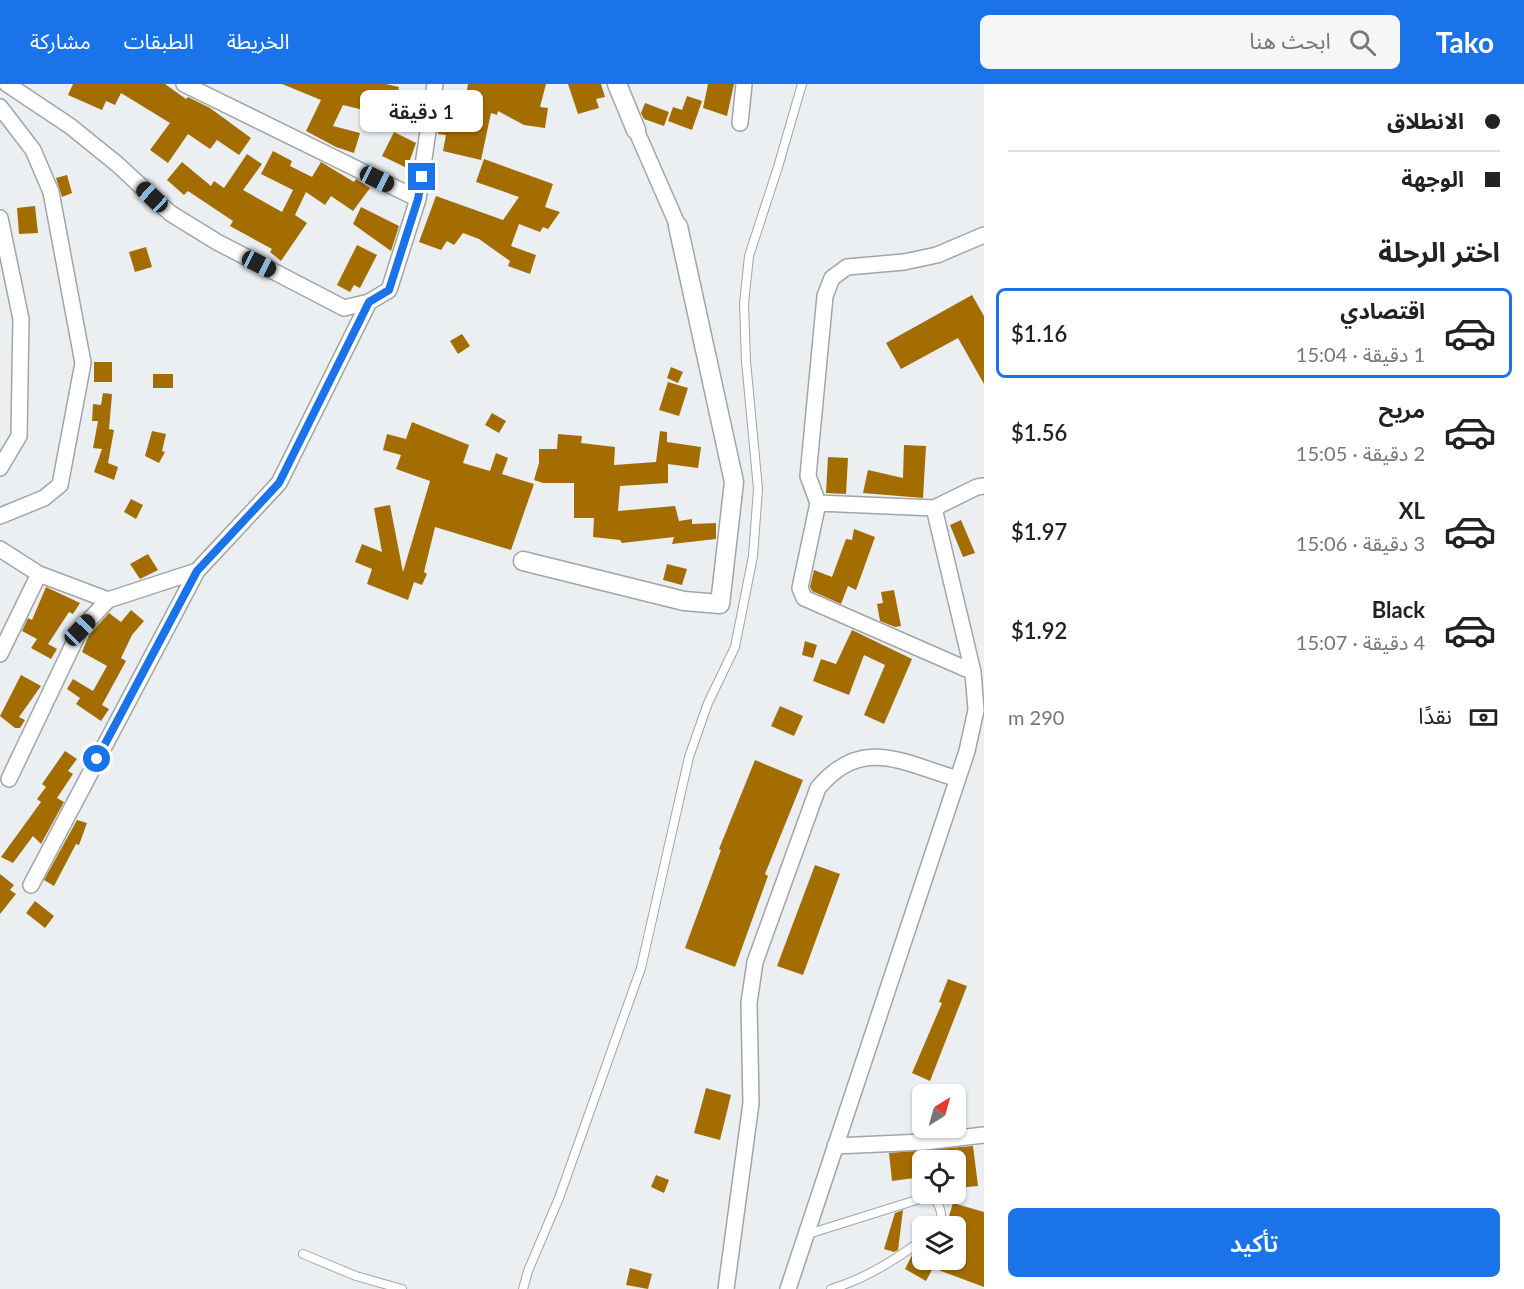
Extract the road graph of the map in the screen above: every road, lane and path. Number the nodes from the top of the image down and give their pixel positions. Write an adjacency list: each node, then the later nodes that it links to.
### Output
1 (7, 84): 14 (street)
2 (184, 84): 10 (street)
3 (616, 84): 9 (street)
4 (744, 84): 8 (street)
5 (802, 84): 37 (lane)
6 (432, 85): 10 (street)
7 (0, 107): 19 (street)
8 (740, 123)
9 (636, 130): 12 (street)
10 (418, 199): 14 (street)
11 (0, 218): 15 (street)
12 (678, 226): 21 (street)
13 (984, 235): 17 (street)
14 (369, 302): 22 (street)
15 (0, 468)
16 (984, 486): 18 (street)
17 (818, 503): 18 (street); 26 (street)
18 (934, 508): 26 (street)
19 (0, 516)
20 (0, 549): 23 (street)
21 (523, 561)
22 (197, 571): 24 (street); 29 (street)
23 (39, 574): 24 (street); 25 (street)
24 (108, 600): 27 (street)
25 (0, 654)
26 (973, 672): 28 (street)
27 (9, 779)
28 (958, 779): 31 (street); 38 (street)
29 (31, 885)
30 (984, 1135): 31 (street)
31 (835, 1146): 33 (street)
32 (941, 1216): 33 (lane)
33 (805, 1235): 39 (street)
34 (912, 1248): 40 (lane)
35 (303, 1254): 36 (lane)
36 (402, 1289)
37 (523, 1289)
38 (726, 1289)
39 (788, 1289)
40 (831, 1289)

